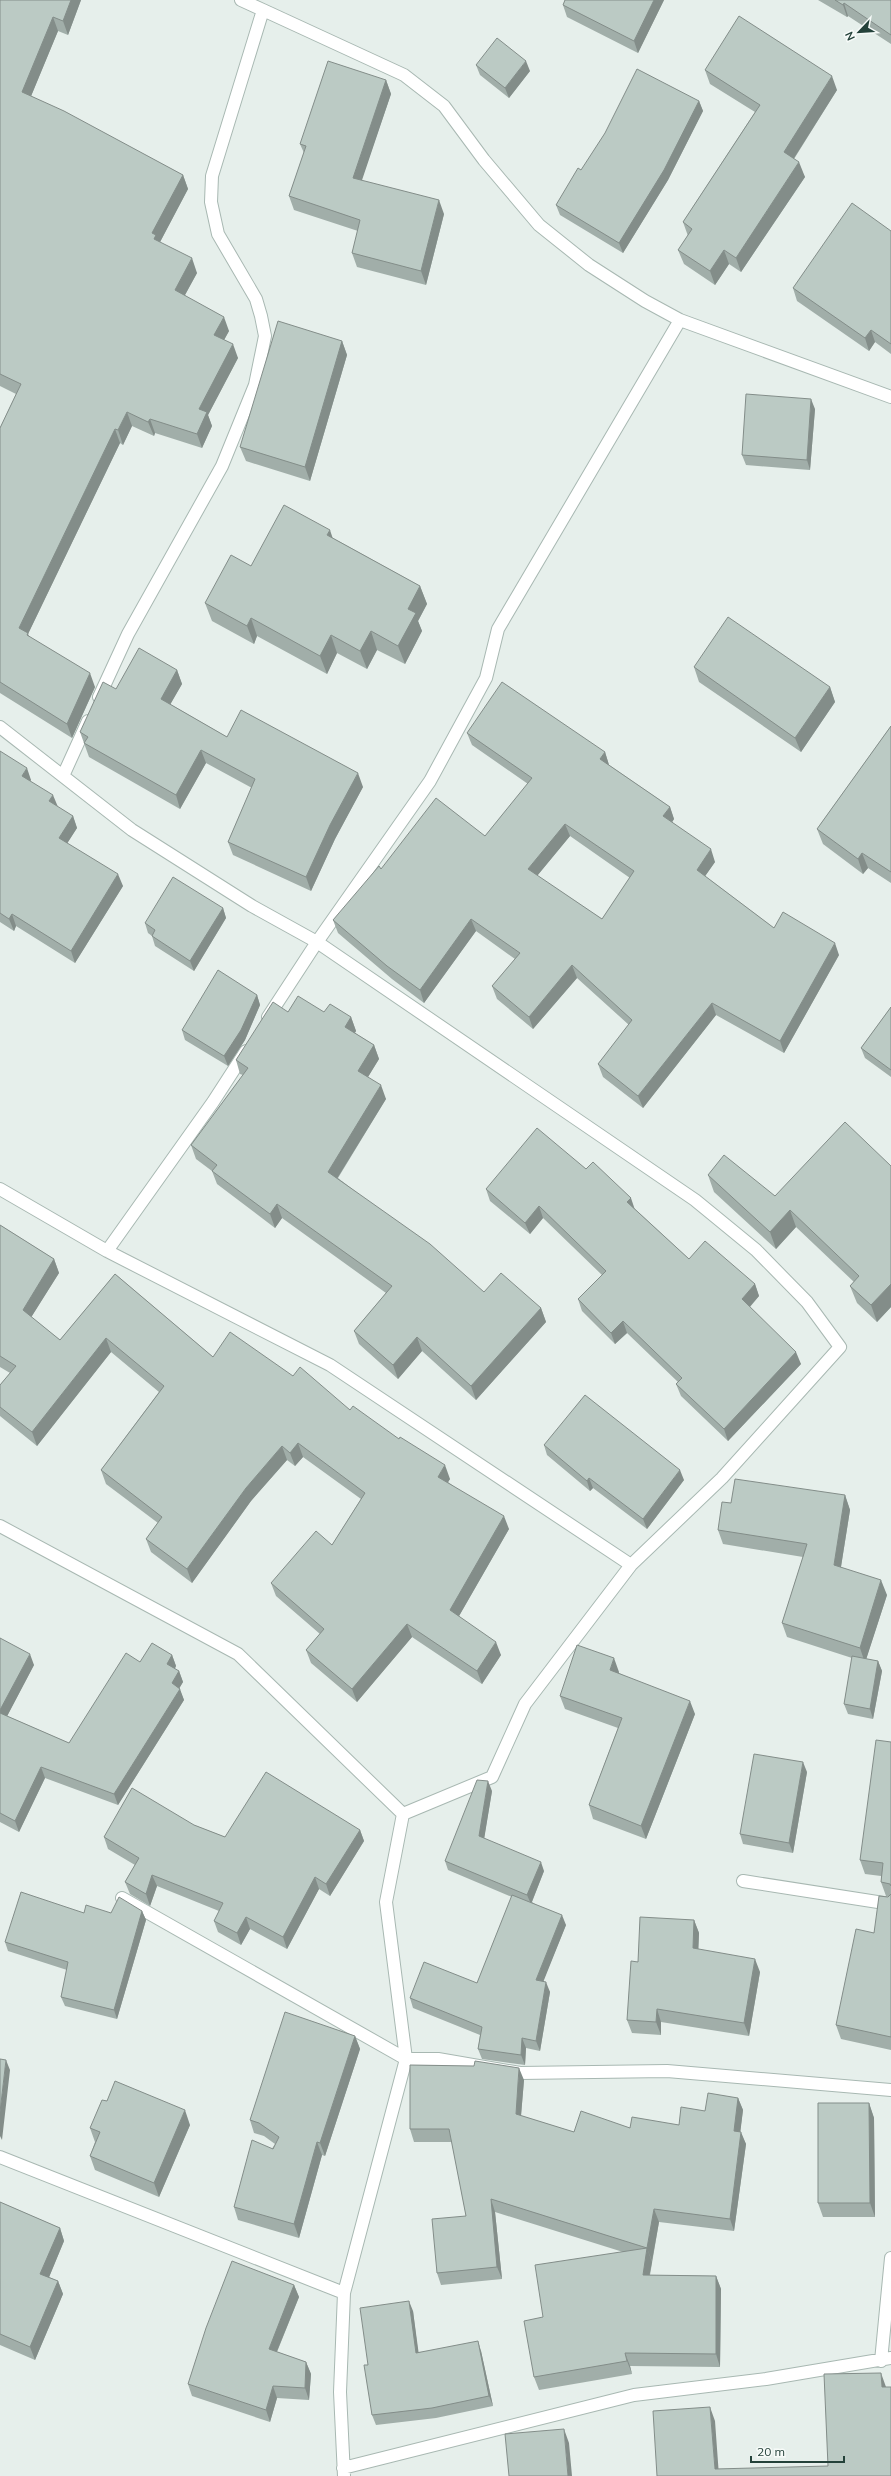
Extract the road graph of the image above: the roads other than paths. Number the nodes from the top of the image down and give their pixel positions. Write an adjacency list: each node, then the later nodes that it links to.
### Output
1 (241, 0): 2 (street)
2 (262, 10): 3 (street); 6 (street)
3 (680, 320): 4 (street); 7 (street)
4 (891, 398)
5 (0, 727): 6 (street)
6 (63, 776): 7 (street)
7 (317, 942): 8 (street); 13 (street)
8 (260, 1029)
9 (252, 1042): 11 (street)
10 (0, 1189): 11 (street)
11 (107, 1251): 13 (street)
12 (0, 1526): 14 (street)
13 (632, 1565): 14 (street)
14 (404, 1814): 18 (street)
15 (743, 1881): 17 (street)
16 (122, 1898): 18 (street)
17 (891, 1904)
18 (406, 2059): 19 (street); 22 (street)
19 (891, 2090)
20 (0, 2156): 22 (street)
21 (891, 2258): 23 (street)
22 (344, 2293): 24 (street)
23 (886, 2360): 24 (street)
24 (344, 2472)

